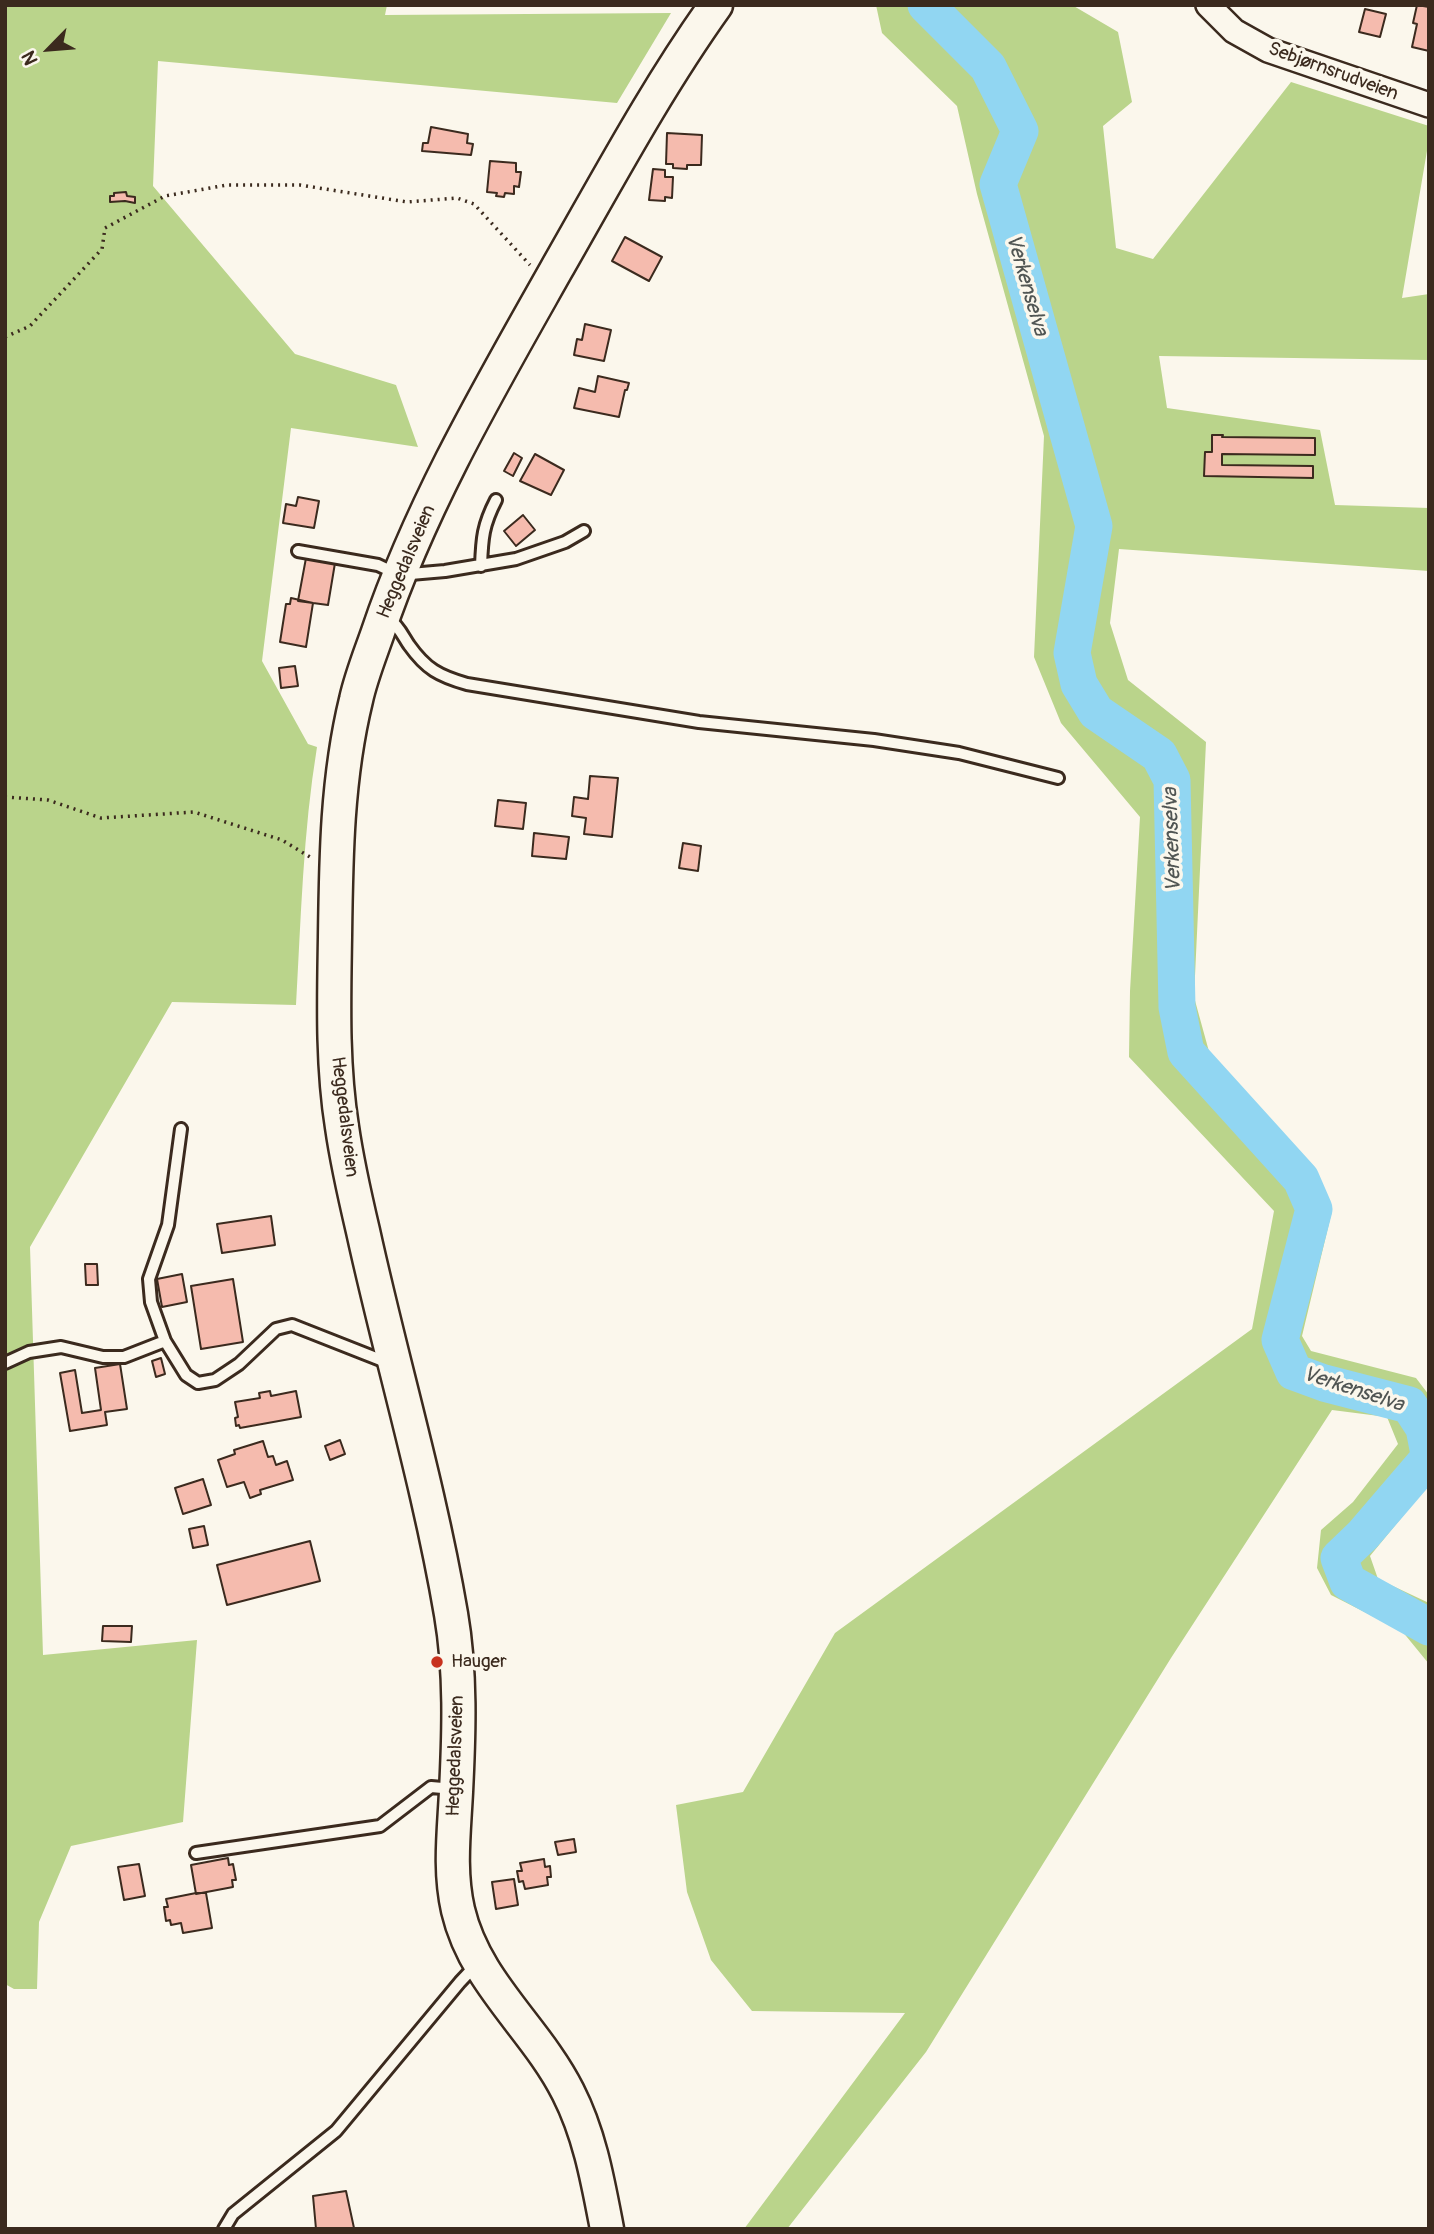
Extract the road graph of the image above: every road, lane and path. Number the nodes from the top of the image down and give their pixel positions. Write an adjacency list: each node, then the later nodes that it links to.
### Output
1 (716, 5): 4 (main road, Heggedalsveien)
2 (1208, 5): 3 (street, Sebjørnsrudveien)
3 (1429, 105)
4 (552, 277): 5 (path); 10 (main road, Heggedalsveien)
5 (5, 337)
6 (496, 500): 9 (lane)
7 (584, 531): 9 (lane)
8 (298, 551): 10 (lane)
9 (481, 566): 10 (lane)
10 (399, 575): 11 (main road, Heggedalsveien)
11 (383, 616): 12 (lane); 18 (main road, Heggedalsveien)
12 (1058, 778)
13 (5, 797): 14 (path)
14 (311, 843)
15 (181, 1129): 16 (lane)
16 (165, 1341): 17 (lane); 18 (lane)
17 (5, 1363)
18 (393, 1365): 19 (main road, Heggedalsveien)
19 (456, 1789): 20 (lane); 21 (main road, Heggedalsveien)
20 (196, 1853)
21 (478, 1963): 22 (lane); 23 (main road, Heggedalsveien)
22 (224, 2229)
23 (607, 2229)

